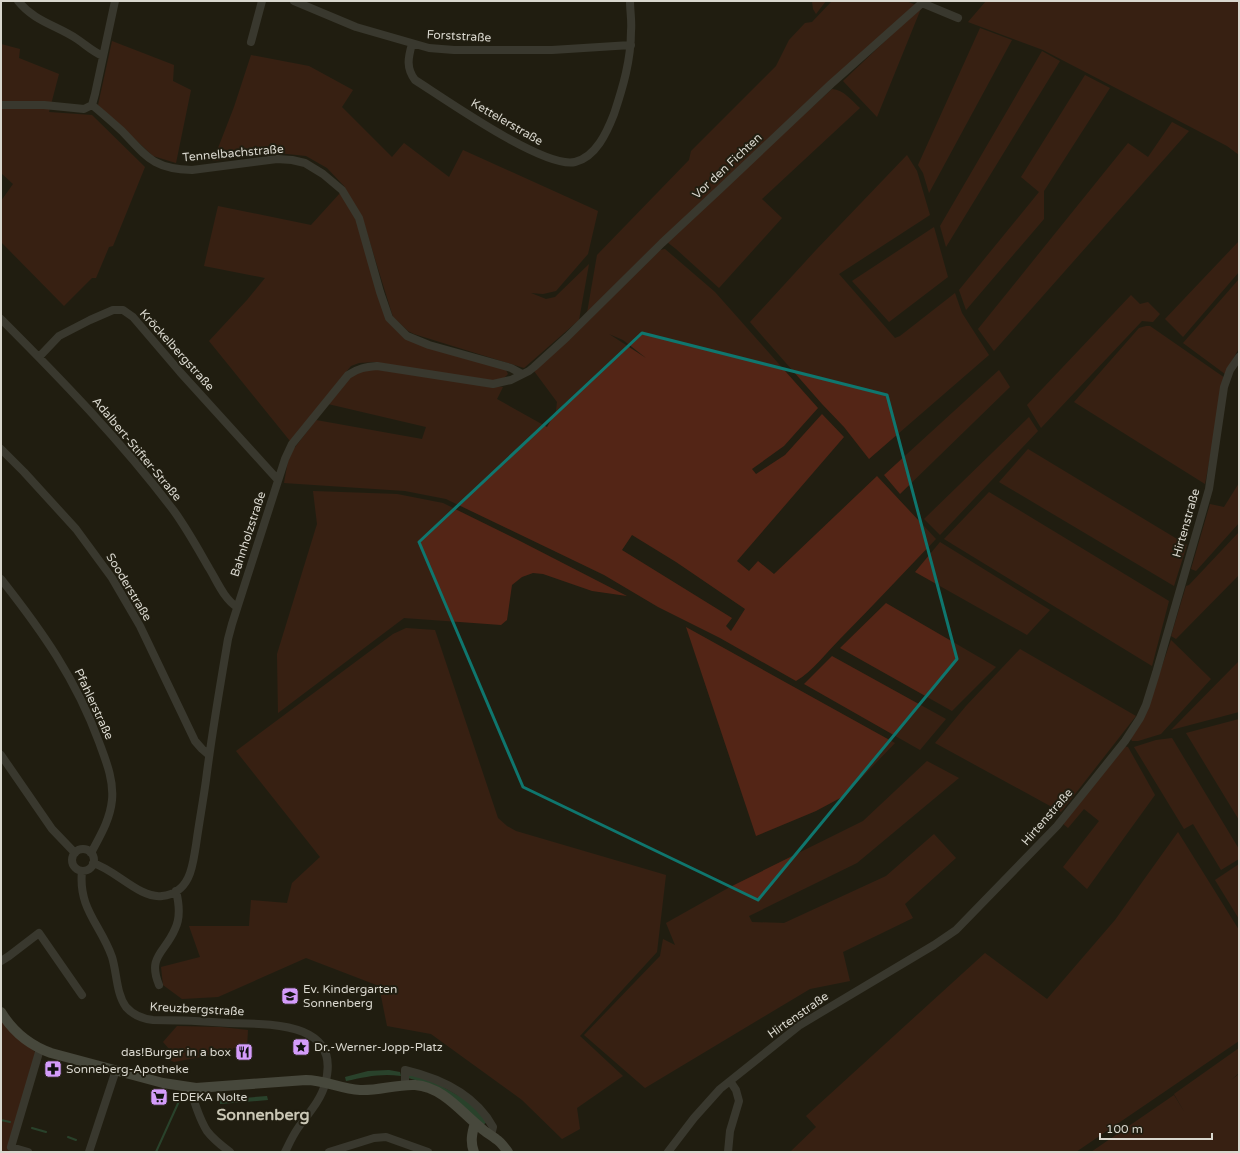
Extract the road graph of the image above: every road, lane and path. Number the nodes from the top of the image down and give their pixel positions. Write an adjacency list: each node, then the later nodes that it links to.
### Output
1 (18, 1): 10 (street)
2 (116, 1): 10 (street)
3 (262, 1): 7 (street)
4 (294, 1): 8 (street, Forststraße)
5 (630, 1): 9 (street, Kettelerstraße)
6 (958, 18): 16 (street, Vor den Fichten)
7 (251, 42)
8 (412, 44): 9 (street, Forststraße); 9 (street, Kettelerstraße)
9 (631, 45)
10 (103, 56): 12 (street)
11 (1, 105): 12 (street)
12 (92, 105): 16 (street, Tennelbachstraße)
13 (1, 318): 14 (street, Adalbert-Stifter-Straße)
14 (39, 357): 18 (street, Kröckelbergstraße); 20 (street, Adalbert-Stifter-Straße)
15 (1239, 357): 34 (street, Hirtenstraße)
16 (522, 374): 18 (street, Bahnholzstraße)
17 (1, 449): 22 (street, Sooderstraße)
18 (278, 480): 20 (street, Bahnholzstraße)
19 (1, 579): 24 (street, Pfahlerstraße)
20 (237, 607): 22 (street, Bahnholzstraße)
21 (1, 755): 23 (street)
22 (209, 755): 27 (street, Bahnholzstraße)
23 (75, 853): 24 (street); 26 (street)
24 (91, 853): 25 (street)
25 (93, 863): 26 (street); 27 (street)
26 (82, 871): 35 (street, Kreuzbergstraße)
27 (176, 891): 29 (street)
28 (1, 961): 30 (street)
29 (159, 985)
30 (82, 995)
31 (1, 1012): 32 (main road)
32 (40, 1049): 33 (main road); 41 (street)
33 (116, 1070): 37 (main road); 42 (street)
34 (730, 1081): 48 (street, Hirtenstraße); 49 (street)
35 (326, 1083): 36 (main road); 37 (main road); 44 (street)
36 (405, 1085): 38 (main road); 39 (street)
37 (190, 1087): 43 (street)
38 (475, 1123): 39 (main road); 40 (main road)
39 (491, 1135): 47 (main road)
40 (472, 1151)
41 (28, 1152)
42 (89, 1152)
43 (230, 1152)
44 (285, 1152)
45 (329, 1152): 46 (street)
46 (428, 1152)
47 (508, 1152)
48 (668, 1152)
49 (728, 1152)

